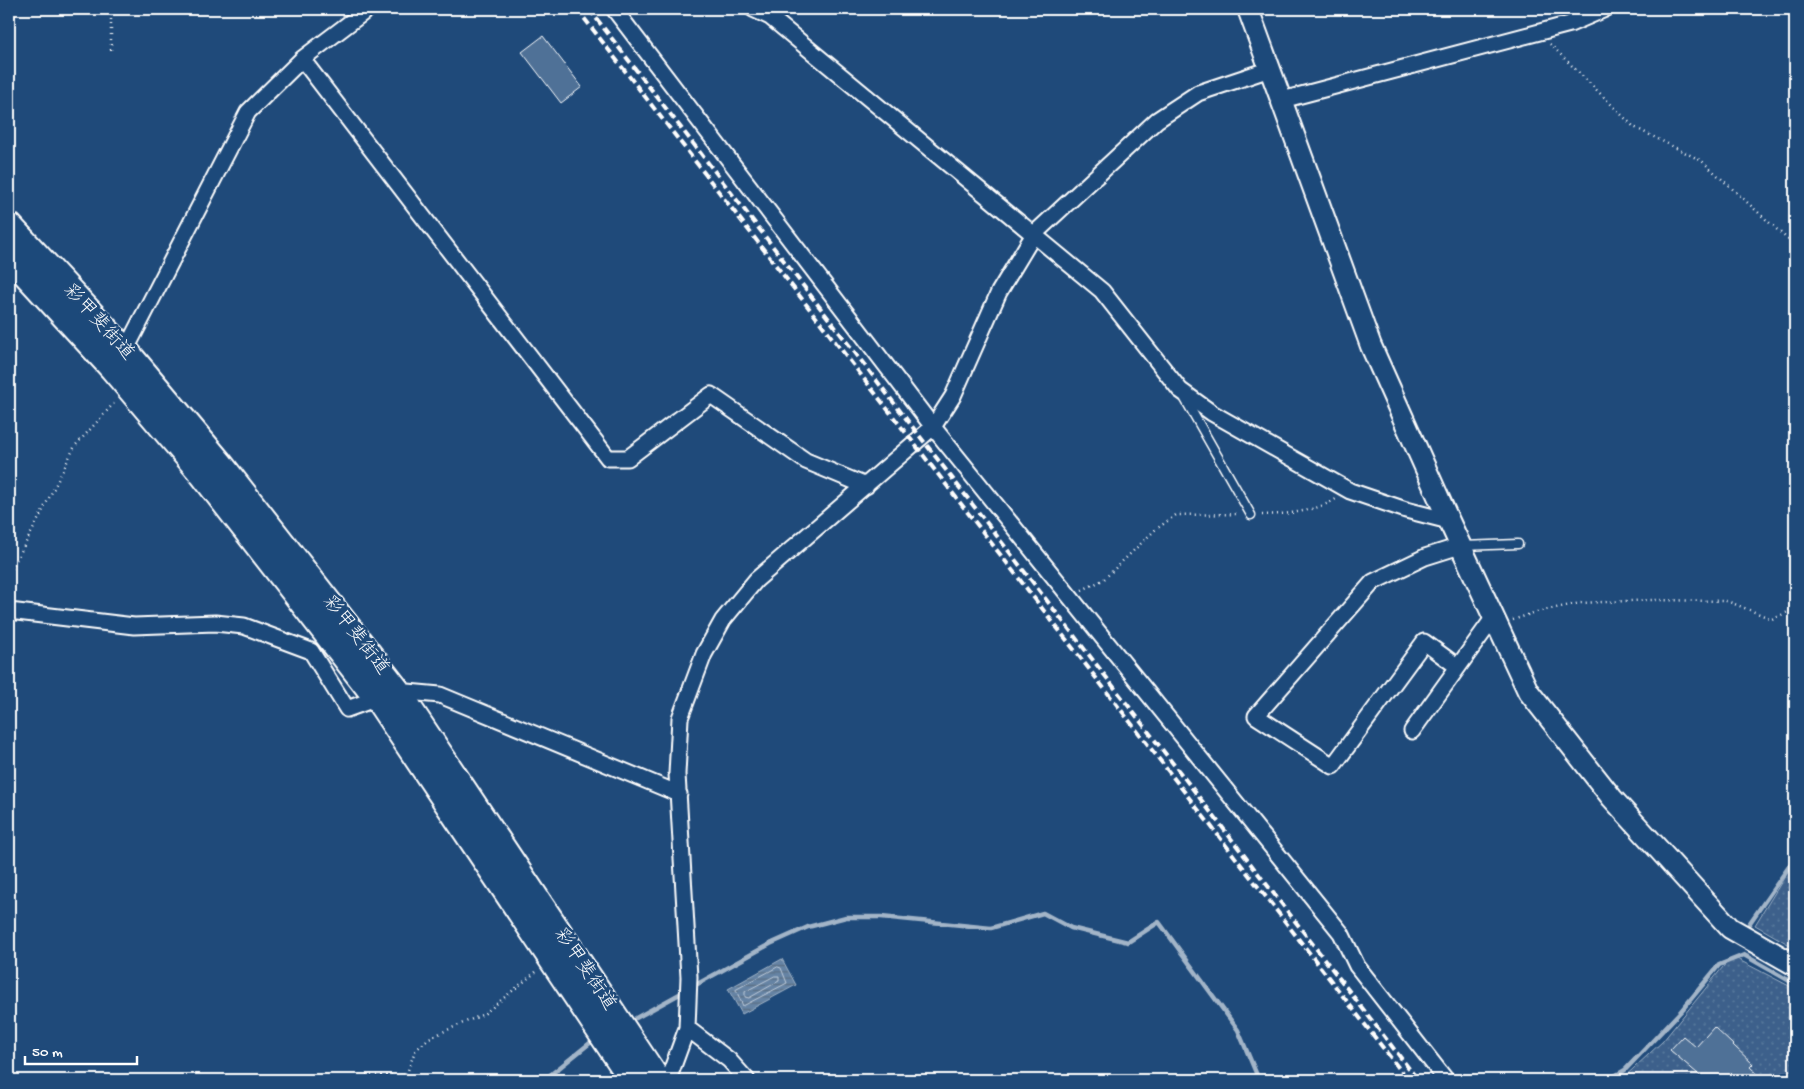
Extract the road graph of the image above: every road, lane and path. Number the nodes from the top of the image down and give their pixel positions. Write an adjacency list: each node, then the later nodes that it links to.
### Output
1 (110, 9): 8 (path)
2 (368, 9): 9 (street)
3 (614, 9): 19 (street)
4 (753, 9): 13 (street)
5 (1248, 9): 10 (street)
6 (1604, 9): 7 (street)
7 (1538, 32): 11 (street); 14 (path)
8 (111, 52)
9 (302, 59): 16 (street); 20 (street)
10 (1270, 69): 11 (street); 13 (street)
11 (1282, 100): 23 (street)
12 (9, 226): 16 (highway, 彩甲斐街道)
13 (1034, 234): 18 (street); 19 (street)
14 (1795, 246)
15 (9, 255): 16 (highway, 彩甲斐街道)
16 (119, 360): 17 (highway, 彩甲斐街道); 32 (highway, 彩甲斐街道)
17 (130, 388): 26 (path); 32 (highway, 彩甲斐街道)
18 (1180, 390): 21 (street); 22 (lane)
19 (933, 427): 20 (street); 27 (street)
20 (866, 486): 34 (street)
21 (1350, 491): 22 (path); 23 (street)
22 (1251, 514): 27 (path)
23 (1449, 521): 25 (street)
24 (1518, 544): 25 (lane)
25 (1460, 546): 30 (street); 31 (street)
26 (9, 573)
27 (1070, 596): 43 (street)
28 (1795, 609): 30 (path)
29 (9, 611): 32 (street)
30 (1496, 621): 31 (street); 36 (street)
31 (1458, 667): 33 (street)
32 (387, 695): 34 (street); 35 (highway, 彩甲斐街道); 40 (highway, 彩甲斐街道)
33 (1412, 731)
34 (679, 794): 37 (street)
35 (552, 959): 38 (path); 39 (highway, 彩甲斐街道)
36 (1795, 965)
37 (687, 1028): 41 (street); 42 (street)
38 (366, 1075)
39 (633, 1080)
40 (657, 1080)
41 (668, 1080)
42 (747, 1080)
43 (1446, 1080)

